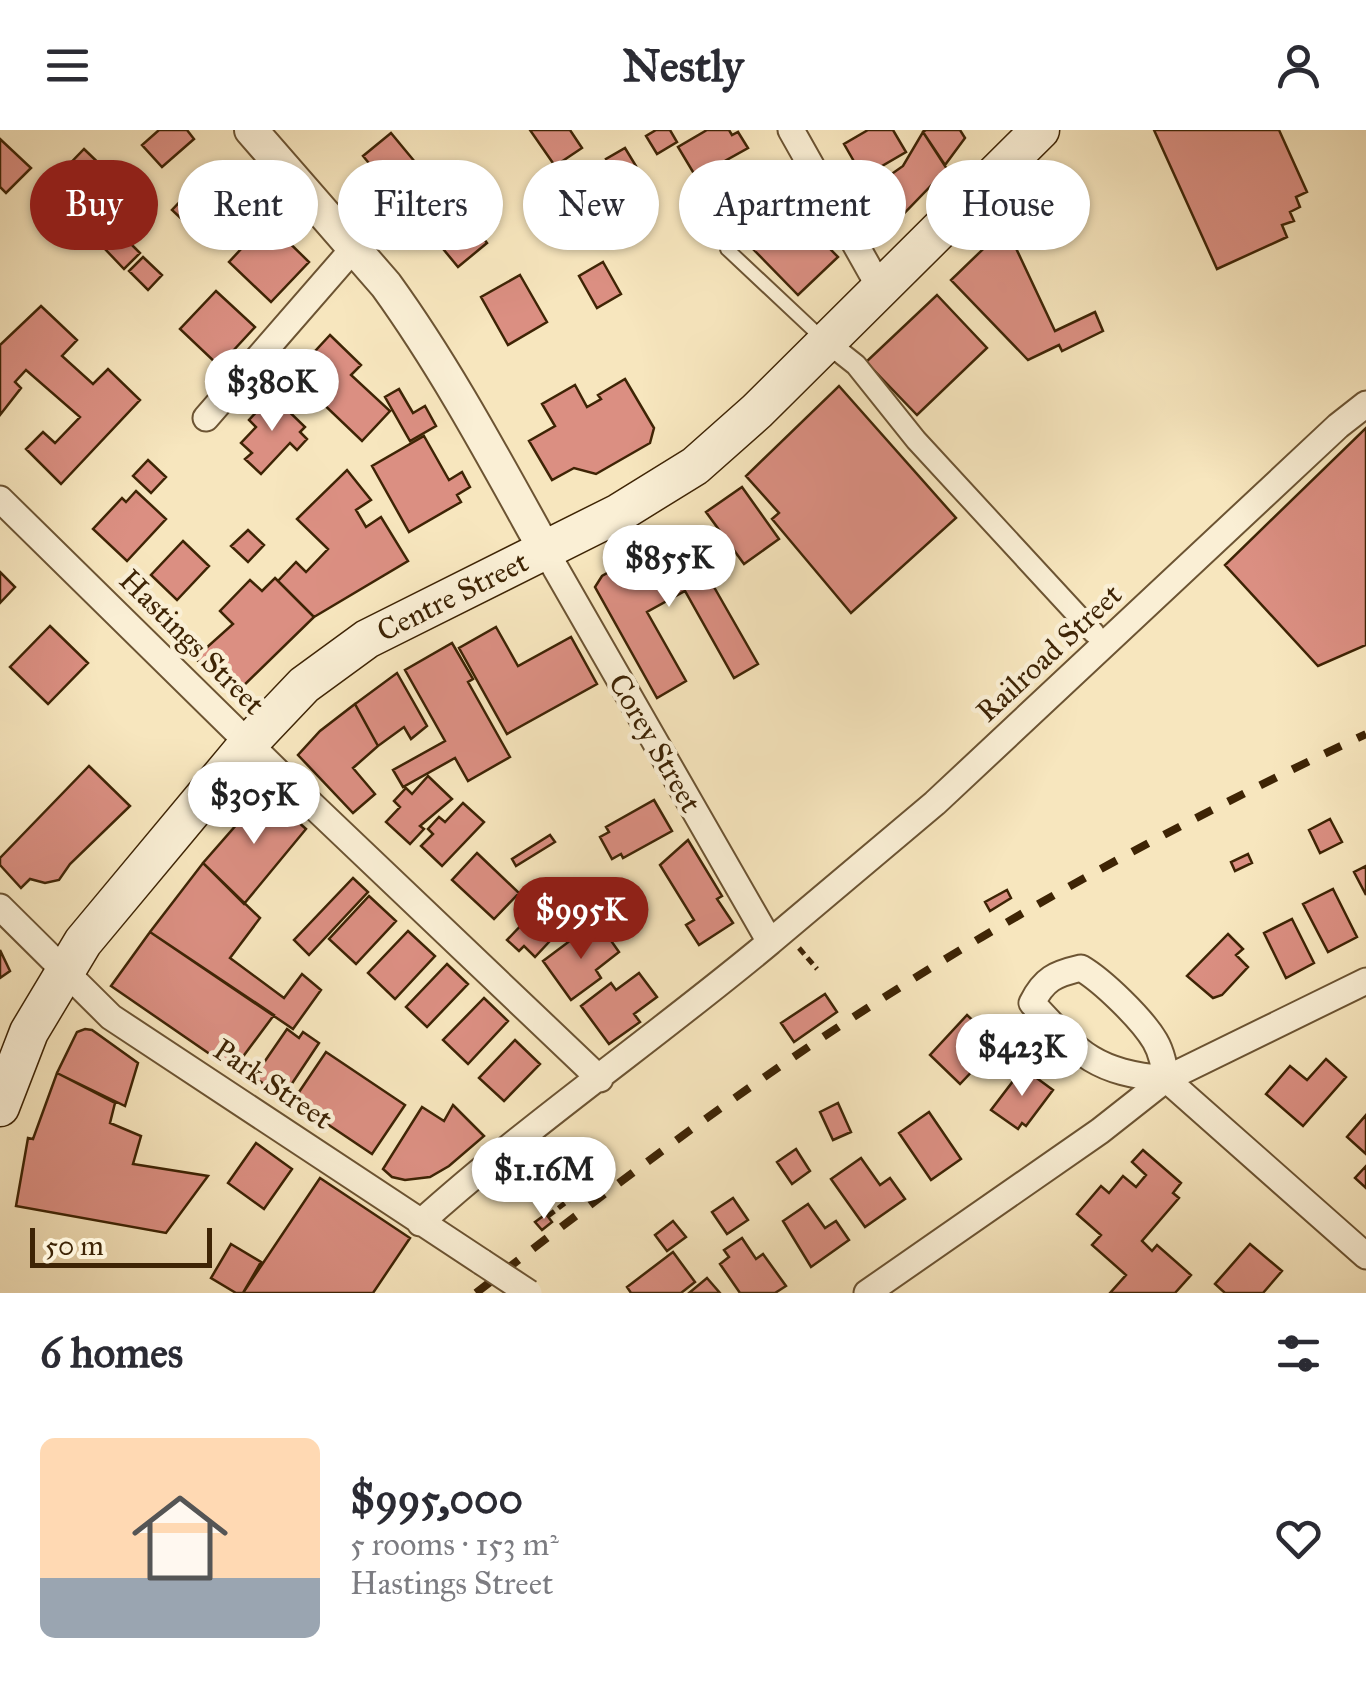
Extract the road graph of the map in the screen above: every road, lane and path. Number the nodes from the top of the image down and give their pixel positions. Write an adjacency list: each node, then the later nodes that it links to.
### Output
1 (251, 130): 5 (street, Corey Street)
2 (790, 130): 4 (street)
3 (1040, 130): 9 (main road, Centre Street)
4 (807, 160)
5 (338, 232)
6 (353, 250): 12 (street); 14 (street, Corey Street)
7 (728, 250): 10 (lane)
8 (858, 250): 9 (street)
9 (880, 288): 10 (main road, Centre Street)
10 (827, 342): 14 (main road, Centre Street); 15 (street)
11 (1366, 404): 18 (street, Railroad Street)
12 (206, 418)
13 (0, 499): 16 (street, Hastings Street)
14 (545, 550): 16 (main road, Centre Street); 18 (street, Corey Street)
15 (1094, 632)
16 (248, 744): 21 (main road, Centre Street); 23 (street, Hastings Street)
17 (0, 907): 21 (street, Park Street)
18 (770, 942): 23 (street)
19 (800, 948): 20 (path)
20 (817, 969)
21 (64, 970): 25 (main road, Centre Street); 28 (street, Park Street)
22 (1366, 982): 24 (street)
23 (600, 1079): 28 (street)
24 (1166, 1080): 24 (street); 29 (street); 31 (street)
25 (0, 1107)
26 (594, 1181): 27 (path)
27 (548, 1216)
28 (420, 1222): 30 (street, Park Street, bridge)
29 (1366, 1256)
30 (530, 1293)
31 (867, 1293)

